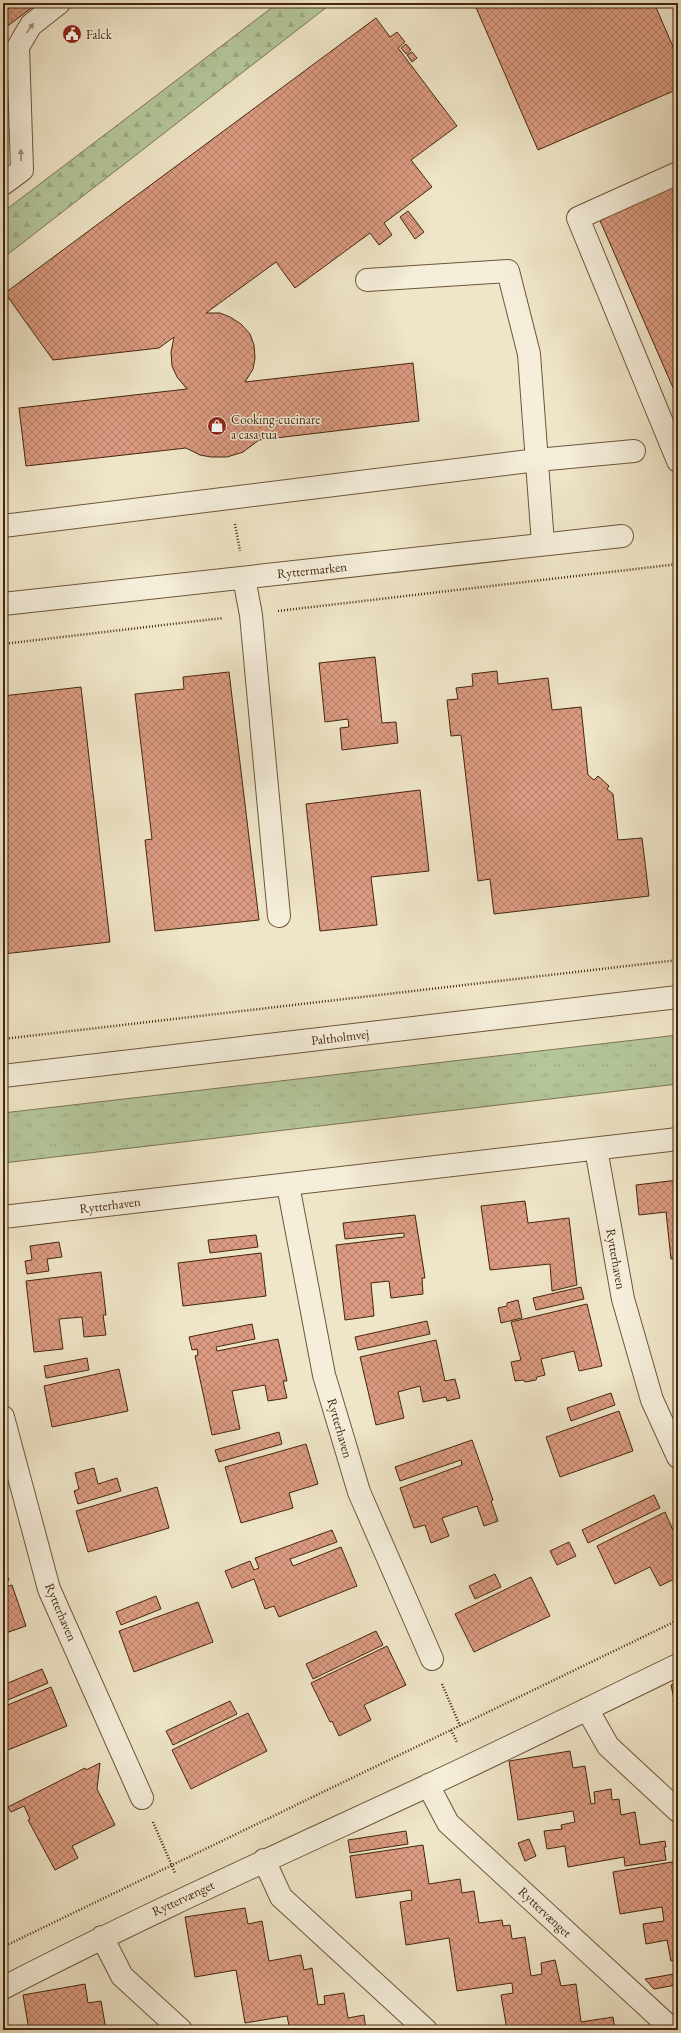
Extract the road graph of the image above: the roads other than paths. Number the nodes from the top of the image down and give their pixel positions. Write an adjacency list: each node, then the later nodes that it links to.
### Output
1 (59, 3): 3 (street, one-way to 1)
2 (678, 174): 7 (street)
3 (3, 184)
4 (367, 280): 6 (street)
5 (634, 451): 6 (street)
6 (537, 460): 8 (street); 10 (street)
7 (678, 461)
8 (3, 526)
9 (622, 536): 10 (street, Ryttermarken)
10 (543, 544): 11 (street, Ryttermarken)
11 (244, 578): 12 (street, Ryttermarken); 13 (street)
12 (3, 604)
13 (279, 916)
14 (678, 997): 15 (street, Paltholmvej)
15 (3, 1076)
16 (678, 1139): 17 (street, Rytterhaven)
17 (596, 1149): 18 (street, Rytterhaven); 21 (street, Rytterhaven)
18 (288, 1184): 19 (street, Rytterhaven); 22 (street, Rytterhaven)
19 (3, 1217)
20 (3, 1417): 26 (street, Rytterhaven)
21 (678, 1457)
22 (432, 1659)
23 (678, 1665): 24 (street, Ryttervænget)
24 (587, 1709): 25 (street, Ryttervænget); 27 (street)
25 (428, 1785): 28 (street, Ryttervænget); 33 (street, Ryttervænget)
26 (142, 1798)
27 (678, 1811)
28 (264, 1860): 29 (street, Ryttervænget); 32 (street)
29 (102, 1937): 30 (street, Ryttervænget); 31 (street)
30 (3, 1988)
31 (181, 2030)
32 (426, 2030)
33 (672, 2030)

